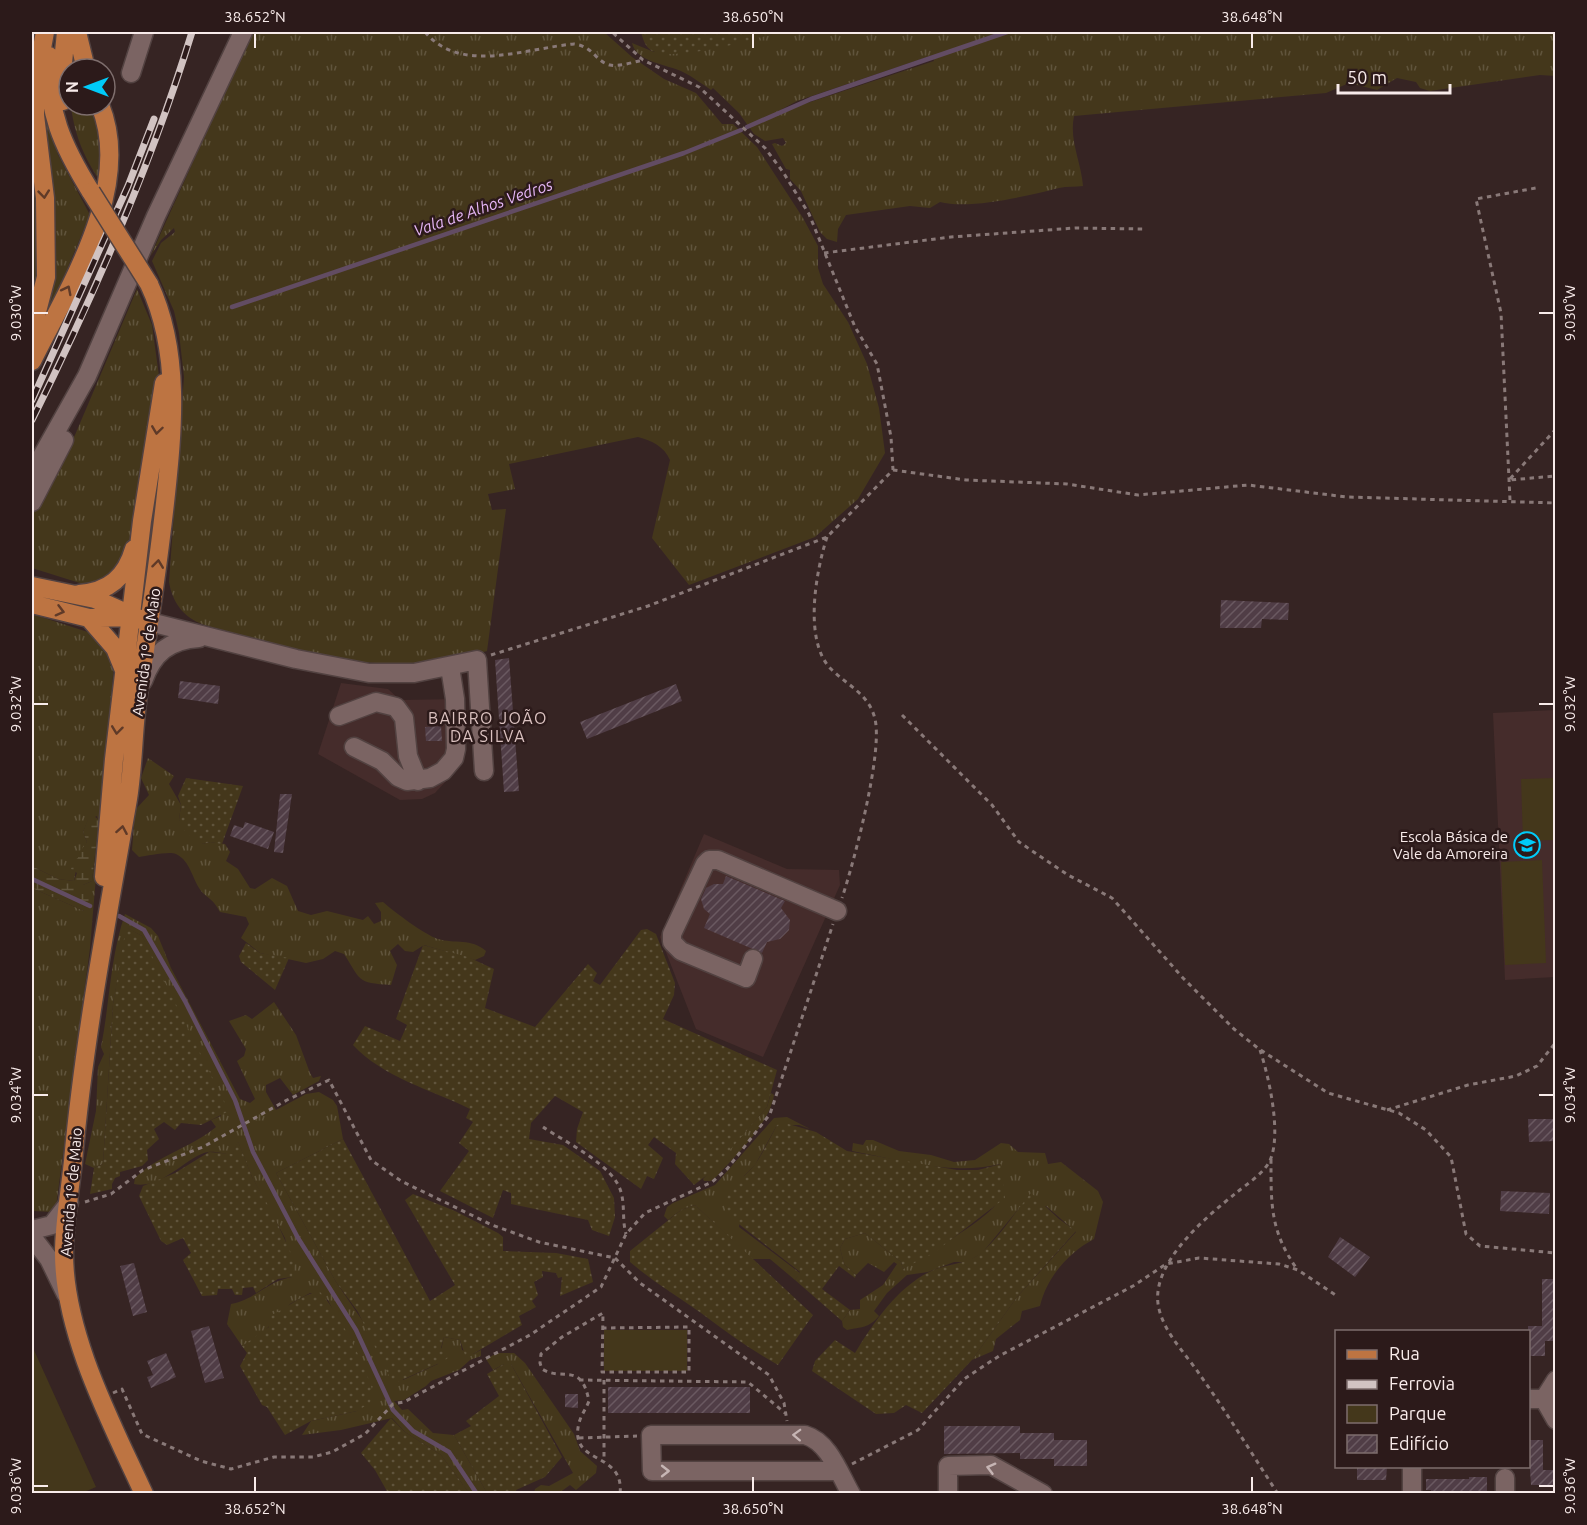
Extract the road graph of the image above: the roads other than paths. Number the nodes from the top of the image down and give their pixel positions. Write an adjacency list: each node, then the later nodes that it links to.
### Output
1 (45, 32): 11 (main road, one-way to 11)
2 (50, 32): 10 (main road)
3 (66, 32): 10 (main road)
4 (77, 32): 7 (main road)
5 (144, 32): 8 (street)
6 (243, 32): 12 (street)
7 (83, 57)
8 (131, 73)
9 (103, 117): 14 (main road, one-way to 9)
10 (76, 167): 13 (main road, Avenida 1º de Maio, bridge)
11 (32, 331)
12 (104, 338): 15 (street); 16 (street)
13 (169, 352): 17 (main road, Avenida 1º de Maio, one-way to 17); 24 (main road, Avenida 1º de Maio, one-way to 13)
14 (32, 361)
15 (32, 474)
16 (32, 502)
17 (142, 521): 20 (main road); 22 (main road, Avenida 1º de Maio)
18 (32, 576): 20 (main road)
19 (32, 586): 20 (main road)
20 (68, 592): 22 (main road)
21 (32, 604): 23 (main road, one-way to 23)
22 (132, 617): 23 (main road); 24 (main road); 27 (main road, Avenida 1º de Maio)
23 (89, 618): 27 (main road)
24 (150, 622): 25 (street); 28 (main road, Avenida 1º de Maio)
25 (207, 637): 26 (street); 28 (street)
26 (450, 667): 31 (street); 32 (street)
27 (125, 672): 34 (main road, Avenida 1º de Maio, one-way to 34)
28 (138, 695): 34 (main road, Avenida 1º de Maio, one-way to 28)
29 (339, 716): 32 (street)
30 (354, 747): 32 (street)
31 (484, 771)
32 (418, 781)
33 (837, 911): 35 (street)
34 (100, 950): 36 (main road, Avenida 1º de Maio)
35 (753, 959)
36 (69, 1203): 37 (street); 39 (main road, Avenida 1º de Maio)
37 (32, 1230)
38 (32, 1237): 39 (street)
39 (72, 1307): 45 (main road, Avenida 1º de Maio)
40 (1556, 1380): 41 (street)
41 (1536, 1399): 42 (street)
42 (1556, 1420)
43 (1412, 1468): 49 (street)
44 (838, 1471): 44 (street, one-way to 44); 46 (street)
45 (144, 1494)
46 (851, 1494)
47 (948, 1494): 48 (street, one-way to 47)
48 (1043, 1494)
49 (1412, 1494)

